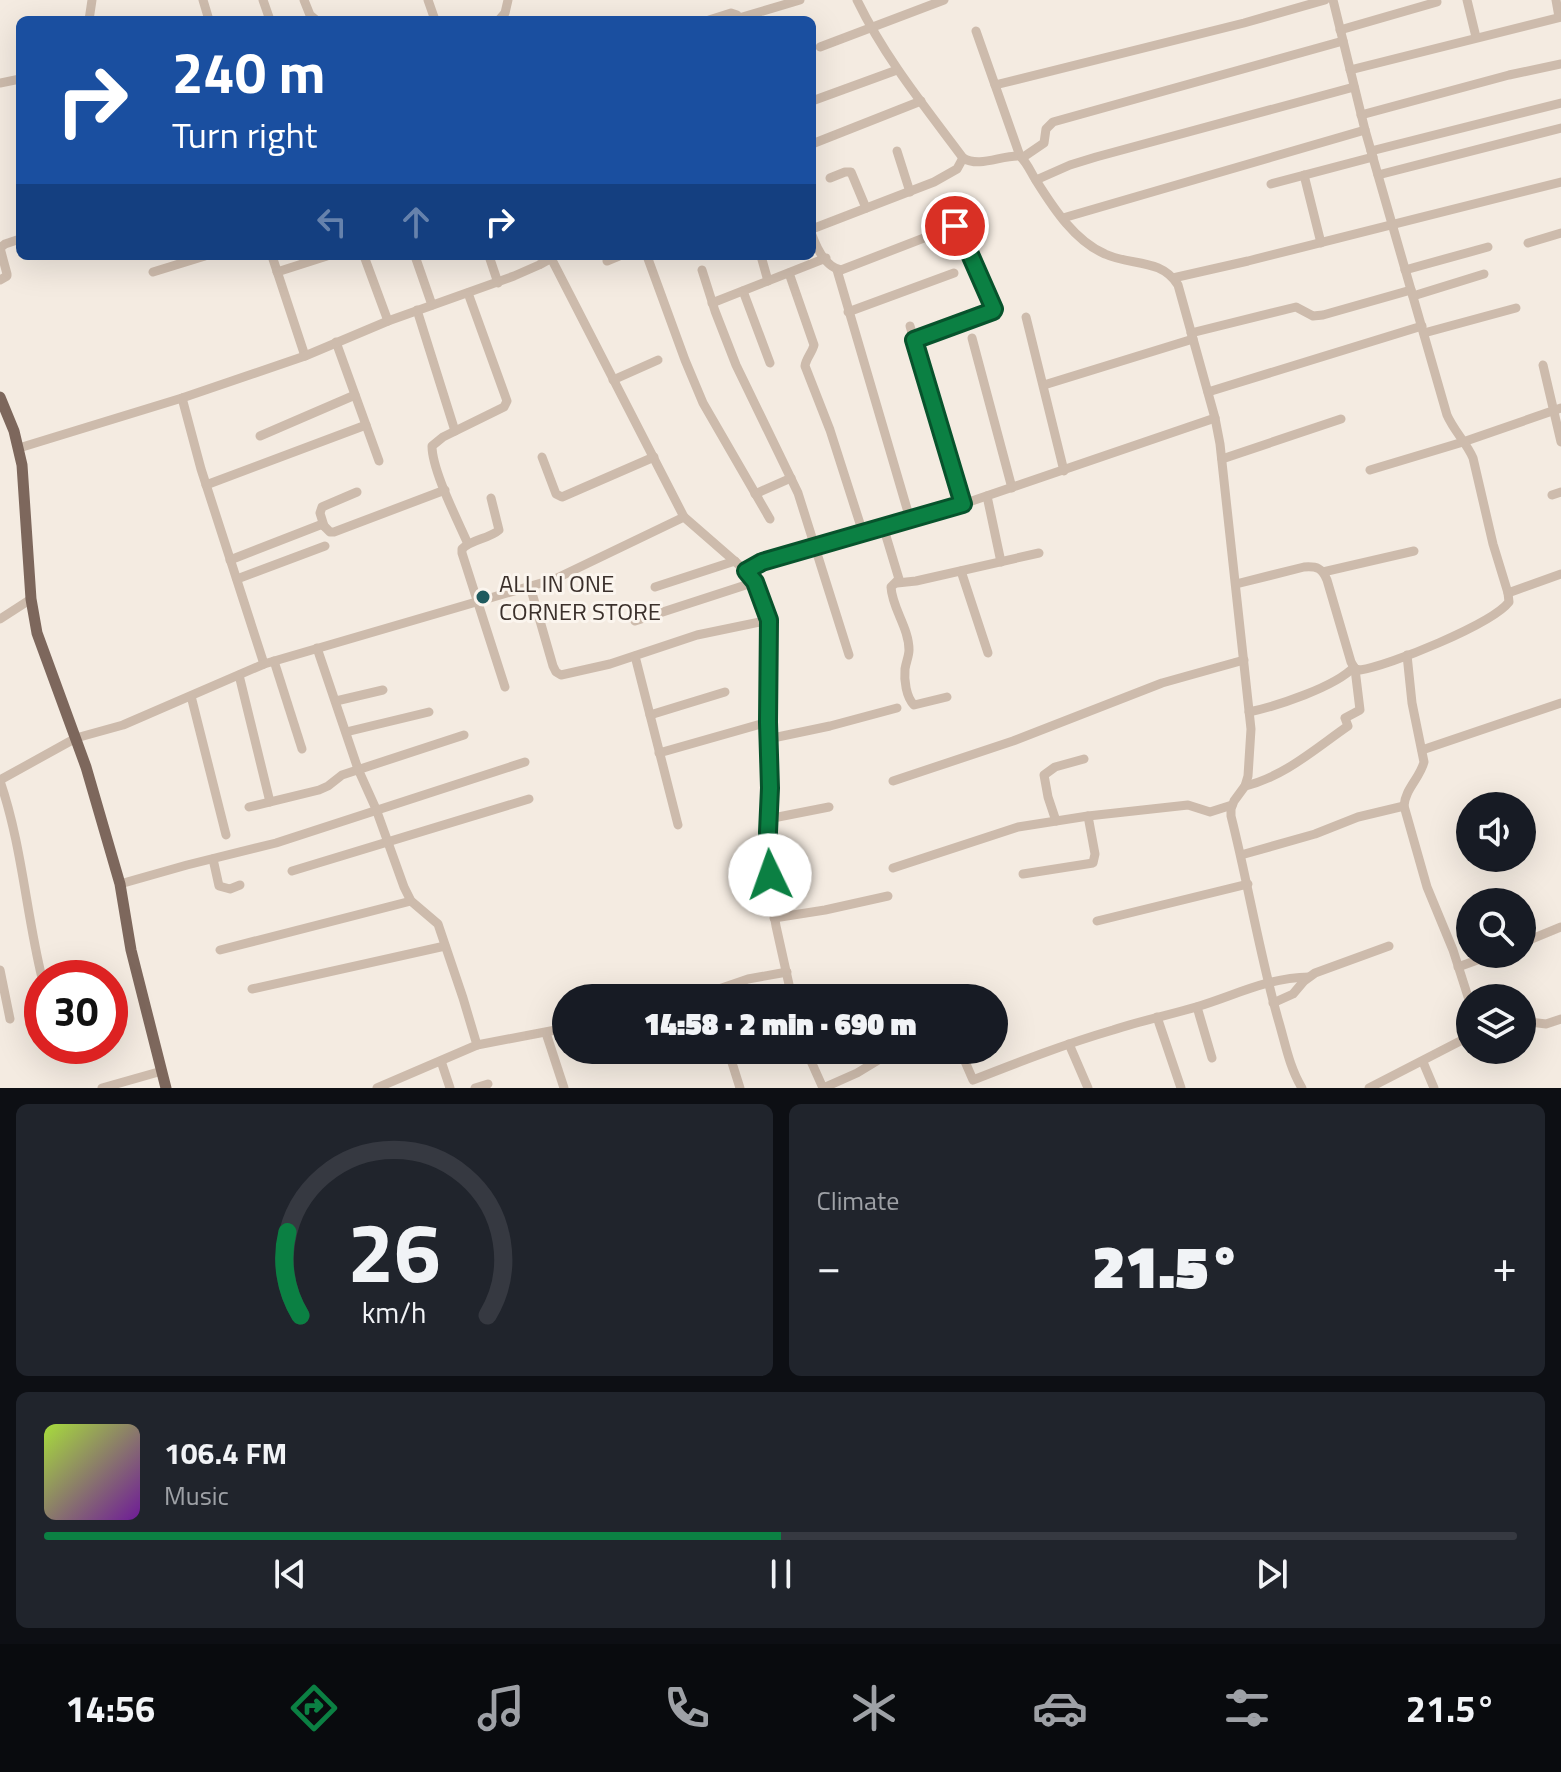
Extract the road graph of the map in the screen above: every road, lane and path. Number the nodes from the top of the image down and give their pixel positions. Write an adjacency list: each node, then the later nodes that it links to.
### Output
1 (800, 0): 9 (street)
2 (857, 0): 11 (street)
3 (944, 0): 11 (street)
4 (1325, 0): 19 (street)
5 (1333, 0): 13 (street)
6 (1467, 0): 14 (street)
7 (1556, 0): 10 (street)
8 (1437, 2): 13 (street)
9 (749, 16)
10 (1560, 17): 14 (street)
11 (871, 28): 15 (street); 17 (street)
12 (976, 31): 19 (street)
13 (1342, 35): 18 (street); 30 (street)
14 (1476, 37): 18 (street)
15 (820, 47)
16 (1561, 64): 24 (street)
17 (897, 70): 21 (street); 22 (street)
18 (1350, 70): 20 (street)
19 (995, 85): 30 (street)
20 (1354, 87): 24 (street); 35 (street)
21 (816, 100)
22 (921, 101): 27 (street); 31 (street)
23 (1561, 103): 29 (street)
24 (1361, 115): 26 (street)
25 (1561, 128): 33 (street)
26 (1365, 130): 29 (street); 40 (street)
27 (816, 142)
28 (897, 151): 38 (street)
29 (1372, 154): 32 (street); 33 (street)
30 (1021, 157): 31 (street); 35 (street)
31 (963, 158): 38 (street)
32 (1304, 175): 37 (street); 46 (street)
33 (1378, 175): 41 (street)
34 (830, 178): 39 (street)
35 (1036, 180): 40 (street)
36 (1561, 182): 41 (street)
37 (1271, 184)
38 (910, 192): 39 (street)
39 (866, 208): 42 (street)
40 (1063, 218): 68 (street)
41 (1392, 224): 46 (street); 62 (street)
42 (816, 230)
43 (1561, 233): 47 (street)
44 (16, 240): 69 (street)
45 (816, 243): 49 (street)
46 (1321, 243): 68 (street)
47 (1528, 243)
48 (1488, 247): 62 (street)
49 (826, 258): 61 (street); 65 (street)
50 (192, 260): 63 (street)
51 (273, 260): 64 (street)
52 (314, 260): 64 (street)
53 (365, 260): 81 (street)
54 (416, 260): 76 (street)
55 (490, 260): 71 (street)
56 (546, 260): 71 (street)
57 (553, 260): 92 (street)
58 (648, 260): 118 (street)
59 (762, 260): 70 (street)
60 (702, 270): 75 (street)
61 (837, 270): 79 (street); 86 (street)
62 (1405, 270): 74 (street)
63 (153, 272)
64 (277, 272): 88 (street)
65 (789, 273): 70 (street); 127 (street)
66 (954, 273): 79 (street)
67 (1484, 274): 74 (street)
68 (1173, 278): 84 (street)
69 (0, 280)
70 (768, 281): 72 (street)
71 (498, 283): 73 (street)
72 (743, 291): 75 (street); 90 (street)
73 (468, 293): 76 (street); 102 (street)
74 (1412, 293): 83 (street); 84 (street)
75 (712, 303): 113 (street)
76 (432, 305): 78 (street)
77 (1516, 308): 83 (street)
78 (417, 310): 81 (street); 102 (street)
79 (848, 312): 124 (street)
80 (1026, 317): 93 (street)
81 (388, 321): 87 (street)
82 (910, 326): 86 (street)
83 (1423, 330): 94 (street); 104 (street)
84 (1192, 336): 93 (street); 94 (street)
85 (972, 338): 115 (street)
86 (914, 340): 121 (street)
87 (336, 342): 88 (street); 95 (street)
88 (305, 356): 97 (street)
89 (658, 360): 92 (street)
90 (770, 363)
91 (1543, 365): 98 (street)
92 (613, 380): 108 (street)
93 (1044, 385): 112 (street)
94 (1208, 392): 99 (street)
95 (355, 395): 101 (street); 103 (street)
96 (0, 397): 106 (main road)
97 (182, 398): 106 (street); 114 (street)
98 (1557, 409): 104 (street); 105 (street)
99 (1215, 418): 109 (street); 112 (street)
100 (1341, 419): 109 (street)
101 (366, 425): 110 (street); 114 (street)
102 (455, 431): 116 (street)
103 (260, 436)
104 (1463, 442): 111 (street); 146 (street)
105 (1561, 442)
106 (19, 448): 147 (main road)
107 (542, 457): 108 (street)
108 (654, 457): 122 (street)
109 (1222, 459): 143 (street)
110 (379, 461)
111 (1370, 470)
112 (1064, 471): 115 (street)
113 (791, 478): 118 (street); 130 (street)
114 (206, 485): 133 (street)
115 (1012, 488): 119 (street)
116 (445, 490): 125 (street); 128 (street)
117 (357, 492): 125 (street)
118 (755, 494): 123 (street)
119 (987, 496): 121 (street); 135 (street)
120 (491, 498): 128 (street)
121 (963, 504): 124 (street)
122 (684, 517): 134 (street); 144 (street)
123 (770, 519)
124 (910, 519): 126 (street)
125 (324, 526): 133 (street)
126 (883, 526): 127 (street); 142 (street)
127 (863, 533): 130 (street)
128 (468, 544): 148 (street)
129 (325, 546): 140 (street)
130 (815, 547): 136 (street); 154 (street)
131 (1414, 551): 138 (street)
132 (1039, 553): 135 (street)
133 (230, 560): 140 (street)
134 (735, 561): 136 (street); 145 (street)
135 (1001, 562): 137 (street)
136 (746, 571): 141 (street)
137 (961, 571): 142 (street); 153 (street)
138 (1323, 572): 143 (street); 159 (street)
139 (1561, 574): 146 (street)
140 (237, 579): 158 (street)
141 (755, 582): 150 (street); 151 (street)
142 (897, 583): 165 (street)
143 (1236, 584): 157 (street)
144 (530, 586): 148 (street); 156 (street)
145 (655, 587)
146 (1508, 593): 155 (street)
147 (31, 599): 149 (street); 175 (main road)
148 (478, 601): 152 (street); 161 (street)
149 (0, 619)
150 (769, 620): 156 (street); 172 (street)
151 (635, 621)
152 (317, 648): 158 (street); 166 (street)
153 (988, 653)
154 (849, 655)
155 (1407, 655): 159 (street); 178 (street)
156 (635, 656): 171 (street)
157 (1244, 660): 170 (street); 184 (street)
158 (269, 662): 160 (street); 177 (street)
159 (1354, 668): 170 (street); 185 (street)
160 (239, 675): 164 (street); 187 (street)
161 (505, 687)
162 (383, 690): 166 (street)
163 (725, 692): 171 (street)
164 (191, 696): 175 (street); 197 (street)
165 (947, 697)
166 (336, 701): 173 (street)
167 (1561, 703): 178 (street)
168 (897, 708): 176 (street)
169 (429, 712): 173 (street)
170 (1249, 712): 185 (street)
171 (650, 715): 179 (street)
172 (768, 722): 176 (street); 179 (street)
173 (346, 732): 182 (street)
174 (464, 735): 182 (street)
175 (76, 738): 183 (street); 204 (main road)
176 (768, 739): 194 (street)
177 (302, 749)
178 (1422, 750): 189 (street)
179 (659, 753): 196 (street)
180 (1084, 759): 195 (street)
181 (525, 762): 192 (street)
182 (358, 769): 187 (street); 192 (street)
183 (0, 781): 216 (street)
184 (893, 781)
185 (1245, 786): 188 (street)
186 (529, 799): 198 (street)
187 (270, 802): 190 (street)
188 (1232, 805): 193 (street); 199 (street)
189 (1404, 806): 199 (street); 217 (street)
190 (249, 807)
191 (829, 807): 194 (street)
192 (376, 809): 198 (street); 200 (street)
193 (1088, 816): 195 (street); 203 (street)
194 (768, 819): 209 (street)
195 (1056, 821): 201 (street)
196 (678, 825)
197 (226, 835)
198 (389, 843): 202 (street); 208 (street)
199 (1241, 855): 205 (street)
200 (213, 859): 204 (street); 206 (street)
201 (893, 868)
202 (292, 871)
203 (1023, 874)
204 (120, 884): 243 (main road)
205 (1248, 884): 210 (street); 221 (street)
206 (240, 885)
207 (888, 896): 209 (street)
208 (411, 901): 213 (street); 215 (street)
209 (774, 918): 219 (street)
210 (1097, 921)
211 (1561, 927): 212 (street)
212 (1536, 937)
213 (445, 946): 224 (street); 235 (street)
214 (1389, 946): 220 (street)
215 (220, 950)
216 (38, 960)
217 (1456, 962)
218 (0, 970): 228 (street)
219 (787, 972): 222 (street); 223 (street)
220 (1309, 977): 221 (street); 225 (street)
221 (1268, 982): 225 (street); 226 (street)
222 (736, 984)
223 (789, 984)
224 (252, 989)
225 (1273, 1003): 256 (street)
226 (1197, 1007): 227 (street); 236 (street)
227 (1157, 1017): 233 (street); 255 (street)
228 (10, 1019)
229 (1561, 1019): 230 (street)
230 (1536, 1023)
231 (552, 1032): 232 (street)
232 (546, 1033): 235 (street); 251 (street)
233 (1069, 1044): 245 (street); 254 (street)
234 (1456, 1044): 238 (street)
235 (477, 1045): 237 (street)
236 (1212, 1058)
237 (441, 1061): 248 (street); 249 (street)
238 (1423, 1062): 257 (street); 258 (street)
239 (732, 1064): 252 (street)
240 (812, 1064): 253 (street)
241 (872, 1064): 253 (street)
242 (965, 1064): 245 (street)
243 (162, 1071): 246 (street); 247 (main road)
244 (488, 1084): 250 (street)
245 (973, 1084)
246 (102, 1088)
247 (166, 1088)
248 (377, 1088)
249 (450, 1088)
250 (475, 1088)
251 (564, 1088)
252 (740, 1088)
253 (823, 1088)
254 (1088, 1088)
255 (1181, 1088)
256 (1302, 1088)
257 (1369, 1088)
258 (1434, 1088)

